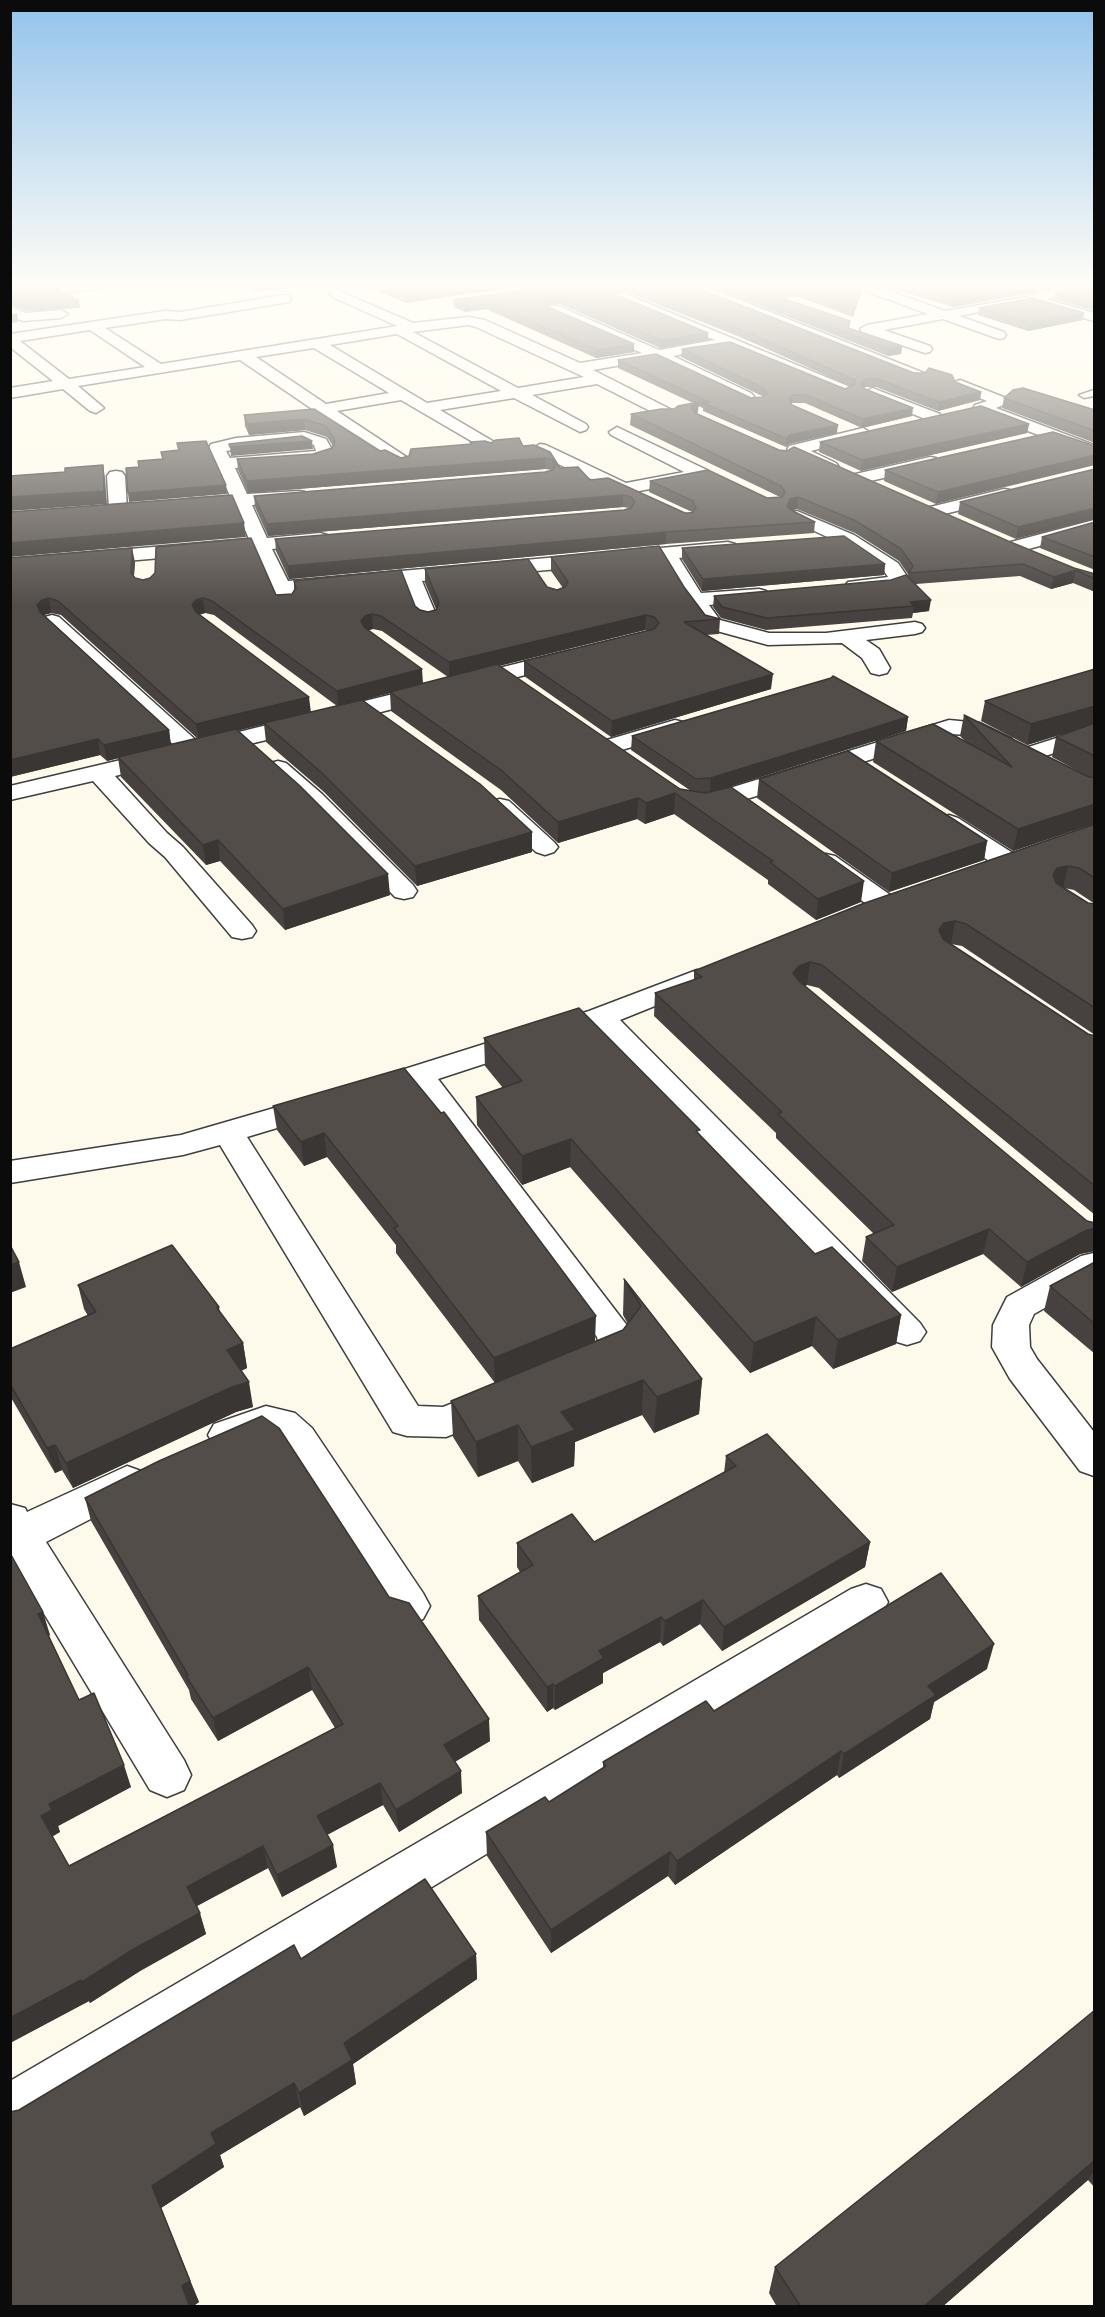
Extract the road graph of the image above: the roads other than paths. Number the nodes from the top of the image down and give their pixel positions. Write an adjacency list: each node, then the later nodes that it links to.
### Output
1 (76, 391): 13 (street)
2 (297, 391): 15 (street)
3 (398, 391): 11 (street)
4 (510, 391): 10 (street)
5 (525, 391): 10 (street)
6 (623, 391): 16 (street)
7 (735, 391): 12 (street)
8 (976, 391): 23 (street)
9 (870, 392): 17 (street)
10 (513, 393): 14 (street); 19 (street)
11 (404, 395): 14 (street); 15 (street)
12 (756, 401)
13 (96, 408)
14 (425, 408): 25 (street)
15 (322, 409): 31 (street)
16 (668, 414)
17 (901, 424)
18 (837, 426): 22 (street)
19 (580, 427)
20 (879, 429): 22 (street)
21 (617, 432): 35 (street)
22 (857, 434): 29 (street)
23 (1052, 435): 24 (street); 28 (street)
24 (1017, 442)
25 (490, 447)
26 (540, 449): 35 (street)
27 (775, 451): 29 (street)
28 (1095, 451)
29 (797, 453): 34 (street)
30 (946, 458): 34 (street)
31 (402, 462)
32 (224, 464): 32 (street); 39 (street)
33 (116, 476): 44 (street)
34 (858, 479): 36 (street)
35 (624, 489): 41 (street)
36 (879, 489)
37 (1025, 489): 46 (street)
38 (318, 494): 39 (street)
39 (241, 501): 42 (street); 54 (street)
40 (911, 502): 46 (street)
41 (655, 504)
42 (174, 505)
43 (141, 508): 44 (street)
44 (118, 509): 45 (street)
45 (97, 511)
46 (932, 512): 48 (street)
47 (797, 516): 51 (street)
48 (963, 525)
49 (1095, 526): 56 (street)
50 (341, 537): 54 (street)
51 (847, 538): 53 (street); 63 (street)
52 (994, 538): 56 (street)
53 (813, 541)
54 (259, 544): 57 (street); 62 (street)
55 (745, 546): 58 (street)
56 (1014, 547): 59 (street)
57 (146, 552): 60 (street); 61 (street)
58 (666, 552): 62 (street); 65 (street)
59 (1036, 556)
60 (10, 565)
61 (148, 572)
62 (410, 576): 66 (street)
63 (832, 588)
64 (775, 593): 65 (street)
65 (695, 600): 69 (street)
66 (428, 619)
67 (52, 621): 79 (street)
68 (915, 628): 69 (street)
69 (847, 637): 71 (street)
70 (590, 652): 72 (street)
71 (879, 668)
72 (501, 673): 73 (street); 75 (street)
73 (528, 692)
74 (315, 704): 75 (street)
75 (334, 717): 78 (street)
76 (698, 720): 82 (street)
77 (1095, 733): 80 (street)
78 (245, 739): 79 (street); 95 (street)
79 (192, 750): 84 (street)
80 (1027, 755): 81 (street); 83 (street)
81 (849, 759): 85 (street); 88 (street)
82 (635, 766)
83 (1056, 771)
84 (98, 772): 86 (street); 97 (street)
85 (879, 778)
86 (14, 786)
87 (484, 792): 92 (street)
88 (734, 796): 89 (street); 91 (street)
89 (680, 797)
90 (929, 811): 94 (street)
91 (762, 816)
92 (545, 847)
93 (810, 850): 96 (street)
94 (976, 874)
95 (404, 891)
96 (857, 915)
97 (242, 931)
98 (720, 971): 99 (street)
99 (600, 1017): 100 (street); 104 (street)
100 (419, 1075): 101 (street); 105 (street)
101 (228, 1132): 102 (street); 106 (street)
102 (10, 1172)
103 (1095, 1265): 108 (street)
104 (908, 1332)
105 (564, 1372)
106 (521, 1390)
107 (200, 1448): 112 (street)
108 (1095, 1460)
109 (159, 1466): 110 (street)
110 (13, 1532): 113 (street)
111 (866, 1602): 114 (street)
112 (408, 1606)
113 (167, 1775)
114 (10, 2112)

